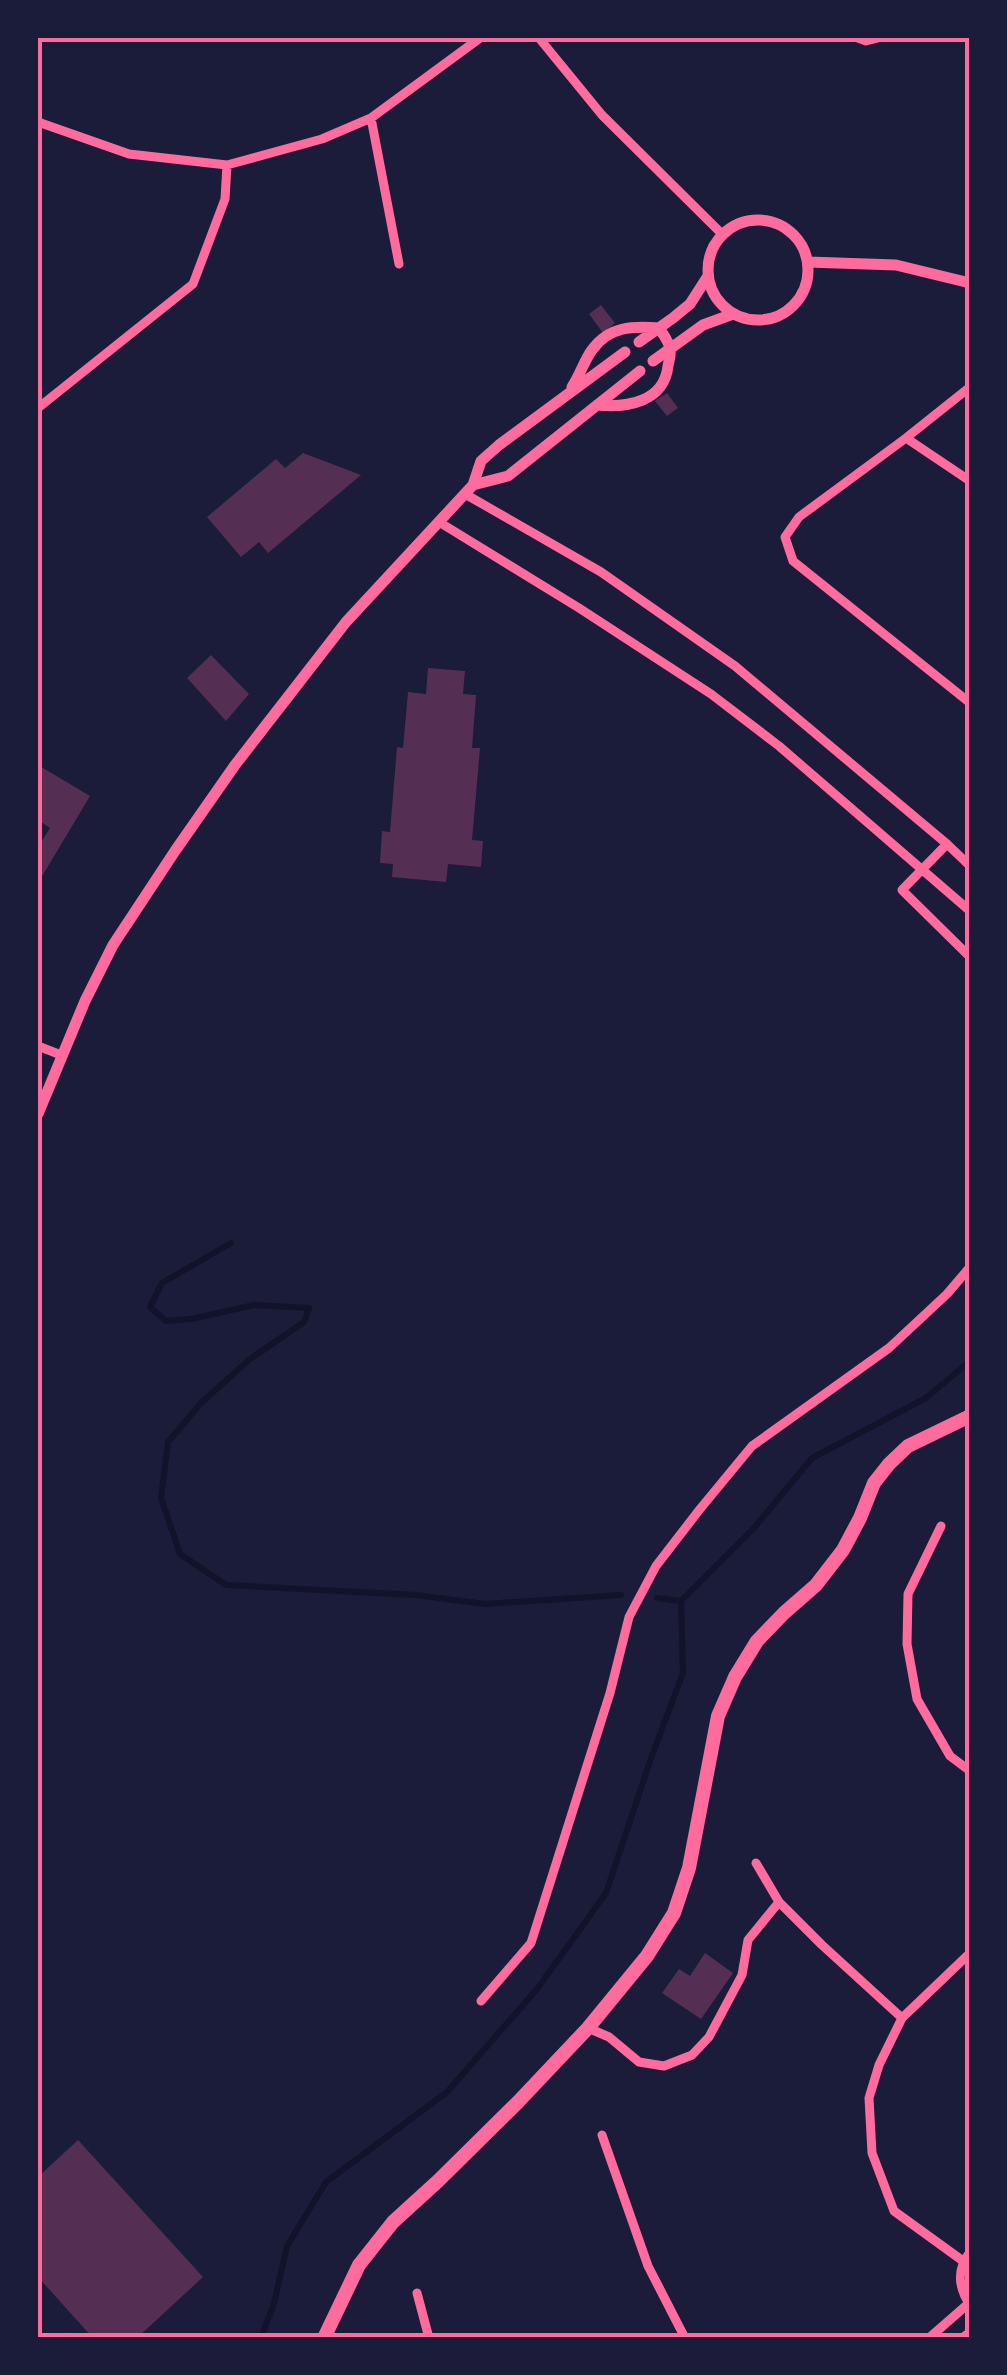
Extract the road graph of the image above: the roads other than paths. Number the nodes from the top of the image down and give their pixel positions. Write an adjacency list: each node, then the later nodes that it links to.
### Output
1 (480, 38): 5 (street)
2 (539, 38): 8 (street)
3 (858, 38): 4 (street)
4 (878, 38)
5 (371, 118): 7 (street); 10 (street)
6 (38, 122): 7 (street)
7 (227, 165): 23 (street)
8 (723, 235): 9 (street); 11 (street)
9 (808, 262): 12 (street); 13 (street)
10 (399, 264)
11 (708, 276): 13 (street); 14 (street)
12 (970, 284)
13 (733, 314): 16 (street)
14 (659, 328): 15 (street); 16 (street); 21 (street)
15 (639, 342)
16 (671, 348): 18 (street); 22 (street)
17 (626, 352): 21 (street)
18 (653, 361)
19 (640, 371): 22 (street)
20 (970, 387): 24 (street)
21 (567, 394): 26 (street)
22 (597, 406): 26 (street)
23 (38, 408)
24 (906, 438): 25 (street); 28 (street)
25 (970, 481)
26 (469, 490): 27 (street); 29 (street)
27 (439, 522): 31 (street); 35 (street)
28 (970, 704)
29 (947, 844): 30 (street); 31 (street)
30 (970, 866)
31 (924, 869): 32 (street); 33 (street)
32 (970, 911)
33 (970, 957)
34 (38, 1046): 35 (street)
35 (61, 1056): 36 (street)
36 (42, 1093): 37 (street)
37 (38, 1114)
38 (970, 1267): 45 (street)
39 (970, 1416): 47 (main road)
40 (941, 1526): 41 (street)
41 (970, 1771)
42 (756, 1863): 43 (street)
43 (779, 1902): 46 (street); 47 (street)
44 (970, 1953): 46 (street)
45 (480, 2000)
46 (902, 2018): 49 (street)
47 (588, 2028): 53 (main road)
48 (602, 2135): 55 (street)
49 (966, 2257): 51 (street)
50 (416, 2293): 54 (street)
51 (969, 2305): 56 (street)
52 (970, 2332): 57 (street)
53 (324, 2338)
54 (429, 2338)
55 (685, 2338)
56 (929, 2338)
57 (962, 2338)

